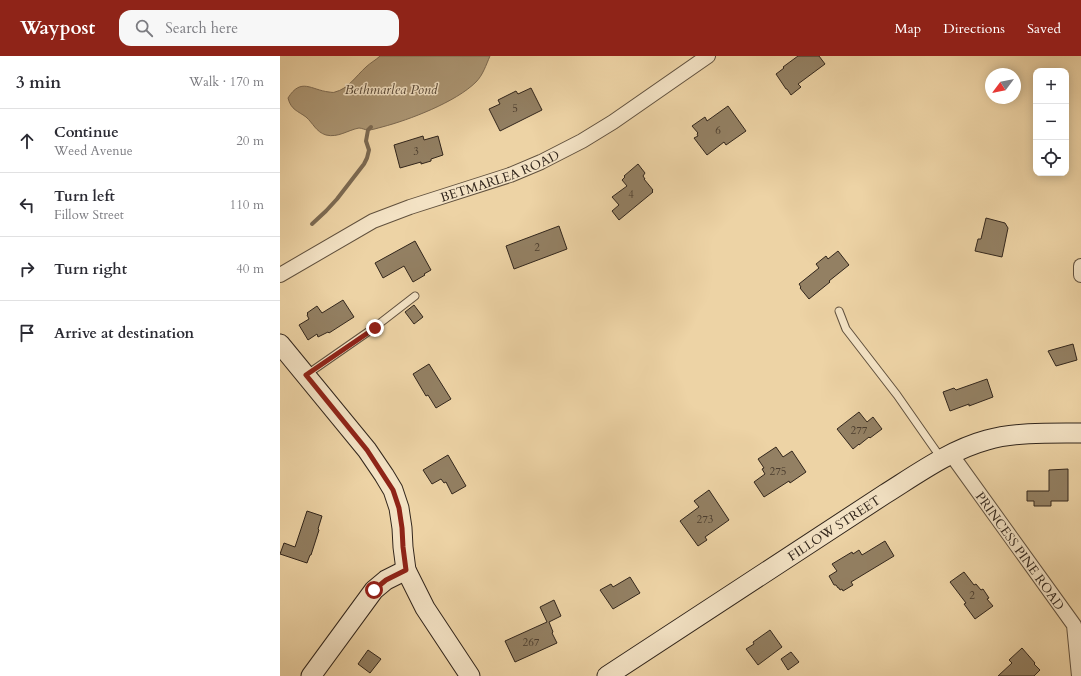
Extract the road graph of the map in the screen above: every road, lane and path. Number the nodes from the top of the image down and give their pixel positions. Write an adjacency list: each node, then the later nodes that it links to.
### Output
1 (708, 56): 3 (street, BETMARLEA ROAD)
2 (1081, 266): 4 (street)
3 (280, 275)
4 (1081, 275)
5 (414, 296): 8 (lane)
6 (839, 311): 10 (lane)
7 (280, 344): 8 (main road)
8 (306, 375): 11 (main road)
9 (1081, 433): 10 (main road, FILLOW STREET)
10 (947, 457): 14 (main road, FILLOW STREET); 15 (street, PRINCESS PINE ROAD)
11 (406, 570): 12 (main road); 13 (main road)
12 (311, 676)
13 (470, 676)
14 (607, 676)
15 (1079, 676)

